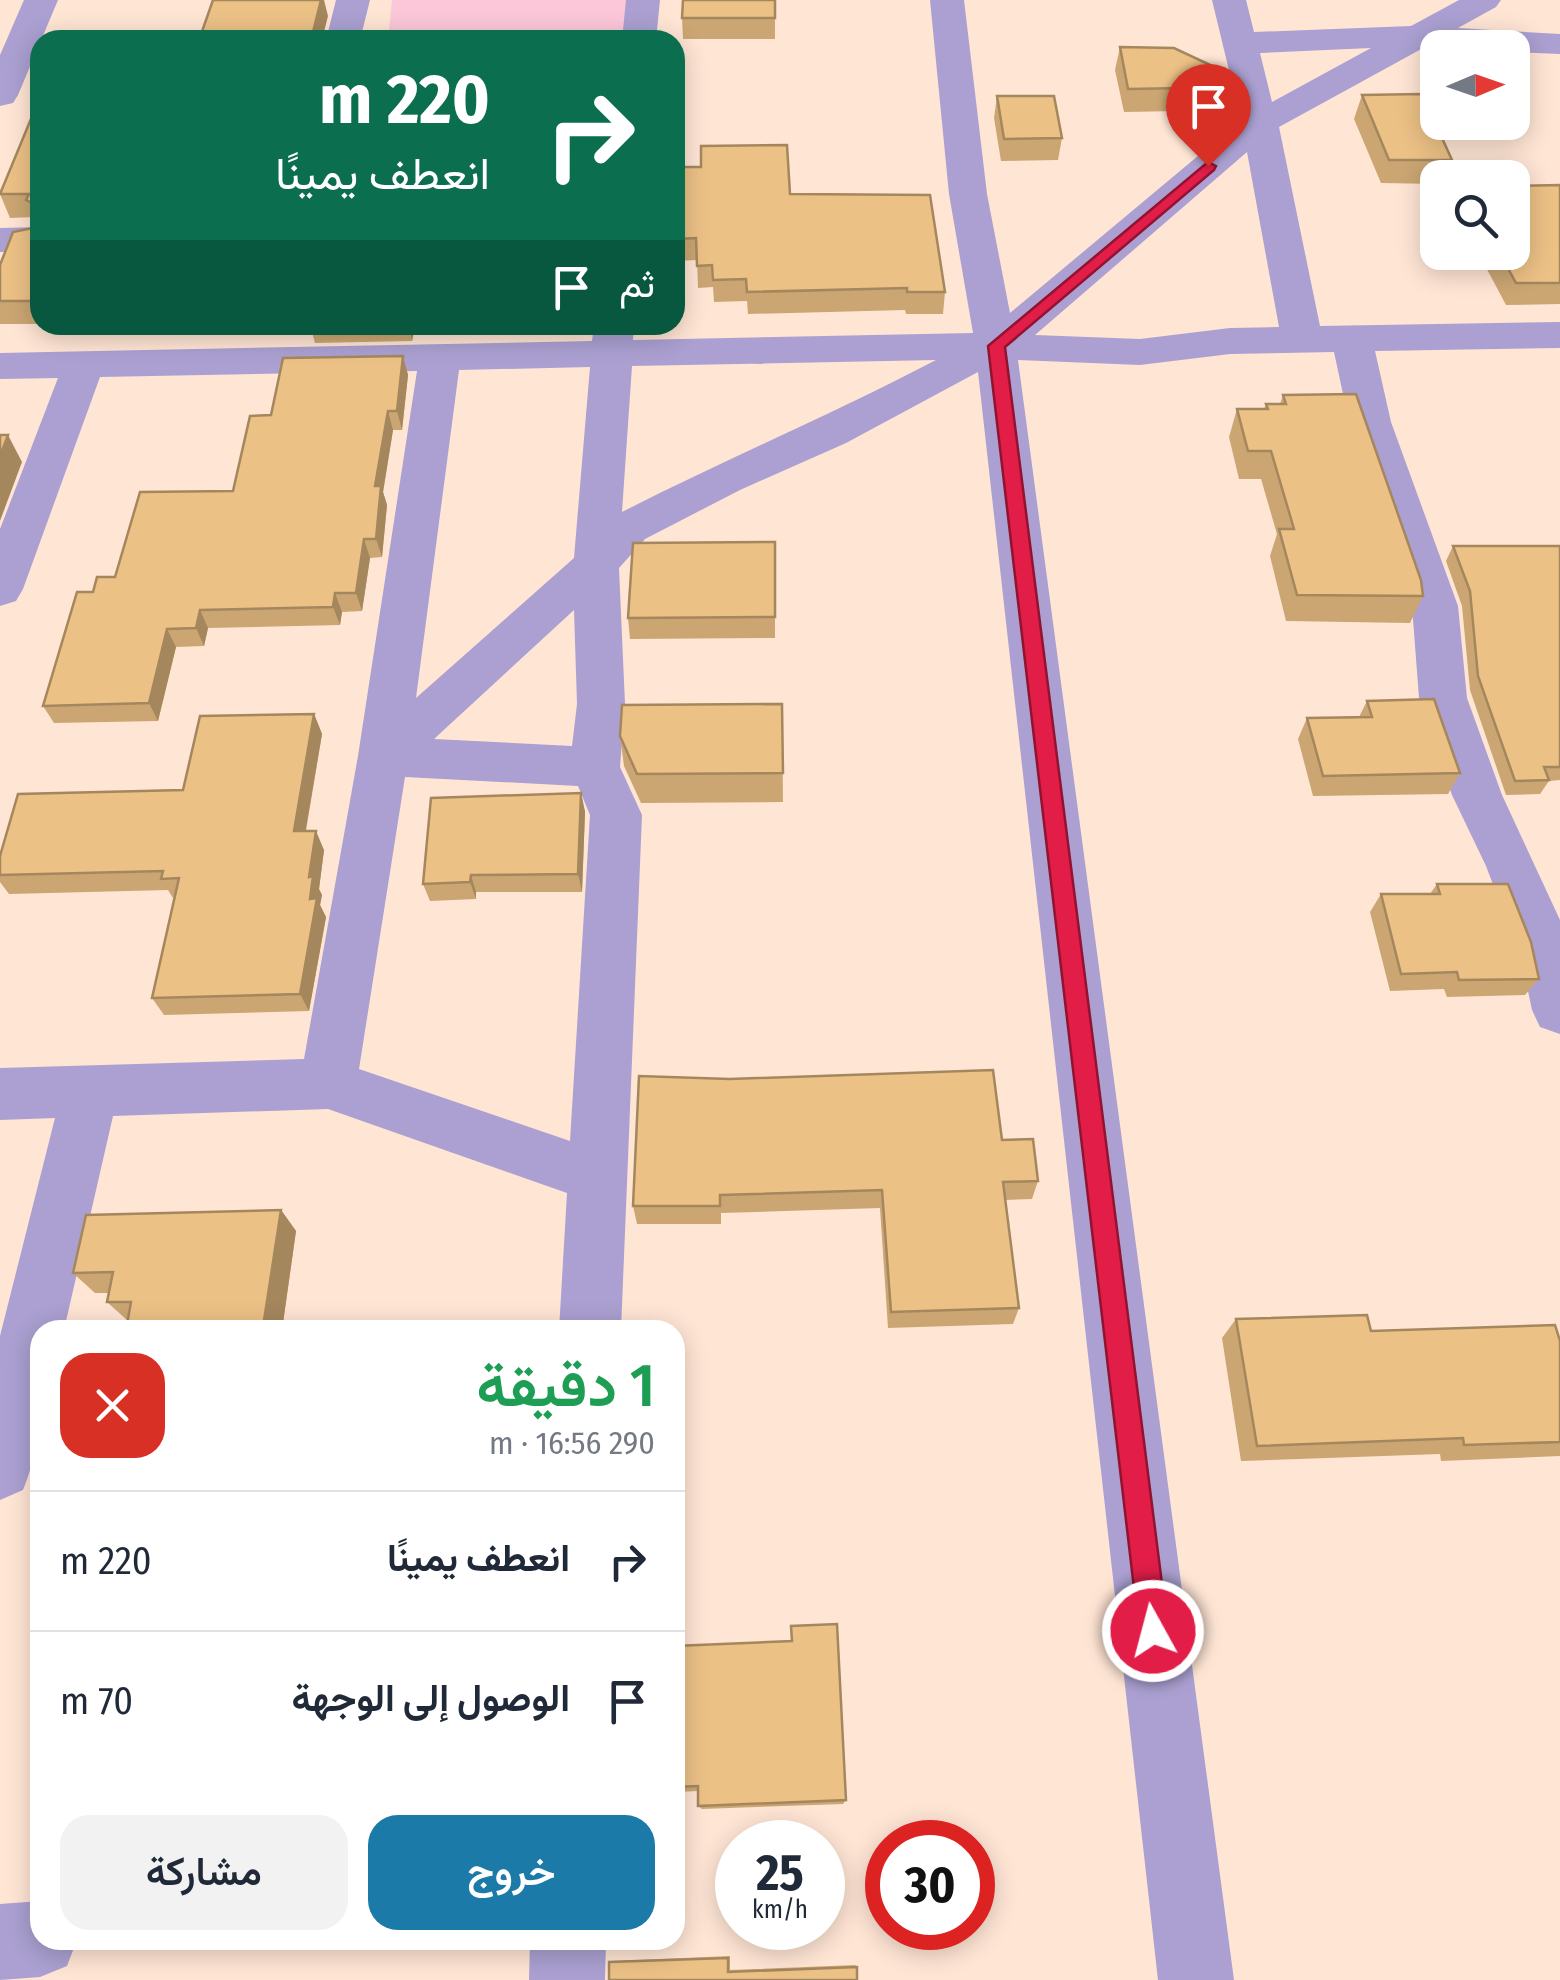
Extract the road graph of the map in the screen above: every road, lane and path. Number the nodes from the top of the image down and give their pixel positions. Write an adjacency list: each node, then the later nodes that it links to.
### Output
1 (41, 0): 14 (street)
2 (352, 0): 7 (street)
3 (644, 0): 8 (street)
4 (947, 0): 23 (street)
5 (1229, 0): 12 (street)
6 (1484, 0): 9 (street)
7 (345, 30)
8 (641, 30)
9 (1431, 30)
10 (1420, 36): 12 (street); 15 (street)
11 (1530, 42): 13 (street)
12 (1243, 43): 15 (street)
13 (1560, 44)
14 (3, 74)
15 (1260, 123): 21 (street); 23 (street)
16 (0, 240): 17 (street)
17 (30, 240)
18 (1560, 335): 19 (street)
19 (1352, 338): 21 (street); 31 (street)
20 (613, 339): 23 (street); 24 (street); 27 (street)
21 (1302, 339): 23 (street)
22 (265, 343): 24 (street); 25 (street)
23 (996, 346): 27 (street); 44 (street)
24 (440, 357): 29 (street)
25 (84, 364): 26 (street); 28 (street)
26 (0, 366)
27 (596, 564): 29 (street); 30 (street)
28 (0, 588)
29 (383, 756): 30 (street); 32 (street)
30 (595, 767): 35 (street)
31 (1560, 1010)
32 (328, 1084): 33 (street); 35 (street)
33 (90, 1091): 34 (street); 36 (street)
34 (0, 1094)
35 (595, 1176): 37 (street)
36 (35, 1320)
37 (590, 1320)
38 (30, 1342): 39 (street)
39 (0, 1467)
40 (30, 1940): 41 (street)
41 (0, 1942)
42 (568, 1950): 43 (street)
43 (566, 1980)
44 (1196, 1980)

